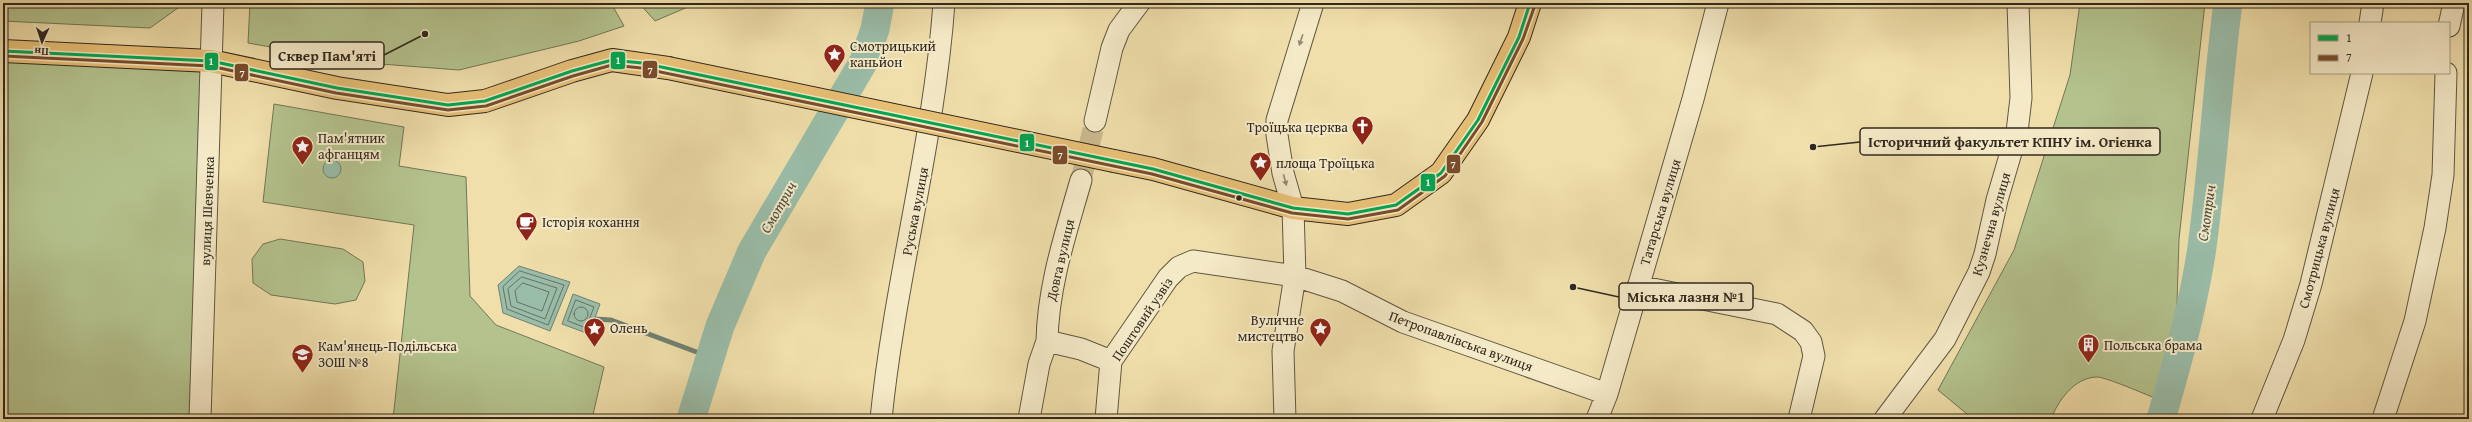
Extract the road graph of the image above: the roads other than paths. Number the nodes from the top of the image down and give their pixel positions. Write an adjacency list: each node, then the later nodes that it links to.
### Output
1 (213, 3): 15 (street, вулиця Шевченка)
2 (944, 3): 27 (street, Руська вулиця)
3 (1139, 3): 18 (street)
4 (1313, 3): 20 (street, one-way to 20)
5 (1530, 3): 20 (main road)
6 (1718, 3): 22 (street, Татарська вулиця)
7 (2018, 3): 33 (street, Кузнечна вулиця)
8 (2373, 3): 11 (street)
9 (2447, 3): 12 (street)
10 (2454, 3): 13 (street)
11 (2370, 22)
12 (2448, 22)
13 (2449, 22)
14 (3, 51): 15 (main road)
15 (211, 61): 20 (main road, bridge); 26 (street, вулиця Шевченка)
16 (2362, 74): 34 (street, Смотрицька вулиця)
17 (2446, 74): 35 (street)
18 (1095, 121)
19 (1081, 180): 23 (street, Довга вулиця)
20 (1292, 208): 21 (street)
21 (1295, 276): 24 (street, Поштовий узвіз); 25 (street, Петропавлівська вулиця); 30 (street)
22 (1638, 286): 25 (street, Татарська вулиця); 32 (street)
23 (1047, 341): 24 (street); 28 (street, Довга вулиця)
24 (1112, 361): 29 (street, Поштовий узвіз)
25 (1607, 394): 31 (street, Татарська вулиця)
26 (200, 419)
27 (881, 419)
28 (1029, 419)
29 (1106, 419)
30 (1285, 419)
31 (1597, 419)
32 (1799, 419)
33 (1885, 419)
34 (2262, 419)
35 (2383, 419)

